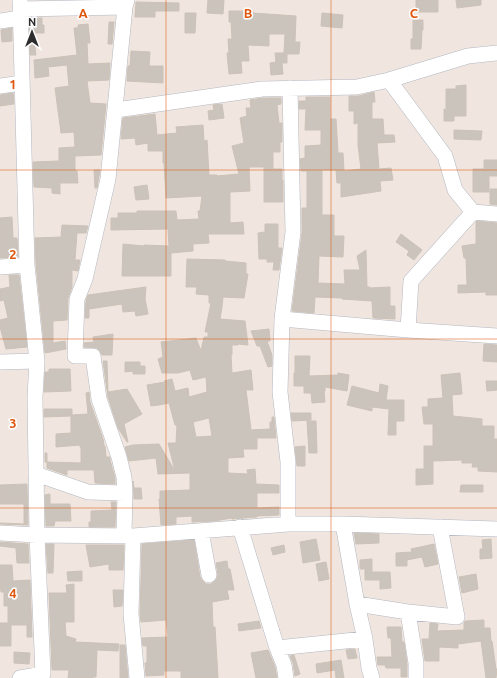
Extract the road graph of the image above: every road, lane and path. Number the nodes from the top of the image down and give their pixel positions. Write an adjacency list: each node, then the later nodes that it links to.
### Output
1 (126, 3): 2 (street); 9 (street)
2 (20, 9): 3 (street); 6 (street)
3 (0, 21)
4 (497, 53): 5 (street)
5 (389, 80): 8 (street); 10 (street)
6 (22, 82): 7 (street); 12 (street)
7 (0, 86)
8 (290, 88): 9 (street); 14 (street)
9 (116, 110): 20 (street)
10 (473, 212): 11 (street); 15 (street)
11 (497, 214)
12 (28, 265): 13 (street); 18 (street)
13 (0, 267)
14 (282, 319): 15 (street); 21 (street)
15 (408, 330): 16 (street)
16 (497, 336)
17 (0, 362): 18 (street)
18 (36, 362): 19 (street)
19 (36, 474): 20 (street); 28 (street)
20 (125, 493): 29 (street)
21 (288, 524): 22 (street); 23 (street)
22 (343, 524): 24 (street); 31 (street)
23 (240, 527): 26 (street); 34 (street)
24 (440, 527): 25 (street); 32 (street)
25 (497, 529)
26 (200, 531): 29 (street); 30 (street)
27 (0, 533): 28 (street)
28 (37, 535): 29 (street); 35 (street)
29 (128, 535): 37 (street)
30 (209, 575)
31 (357, 604): 32 (street); 33 (street)
32 (408, 612): 40 (street)
33 (365, 639): 34 (street); 39 (street)
34 (277, 648): 38 (street)
35 (43, 676): 36 (street)
36 (20, 678)
37 (136, 678)
38 (286, 678)
39 (372, 678)
40 (416, 678)

